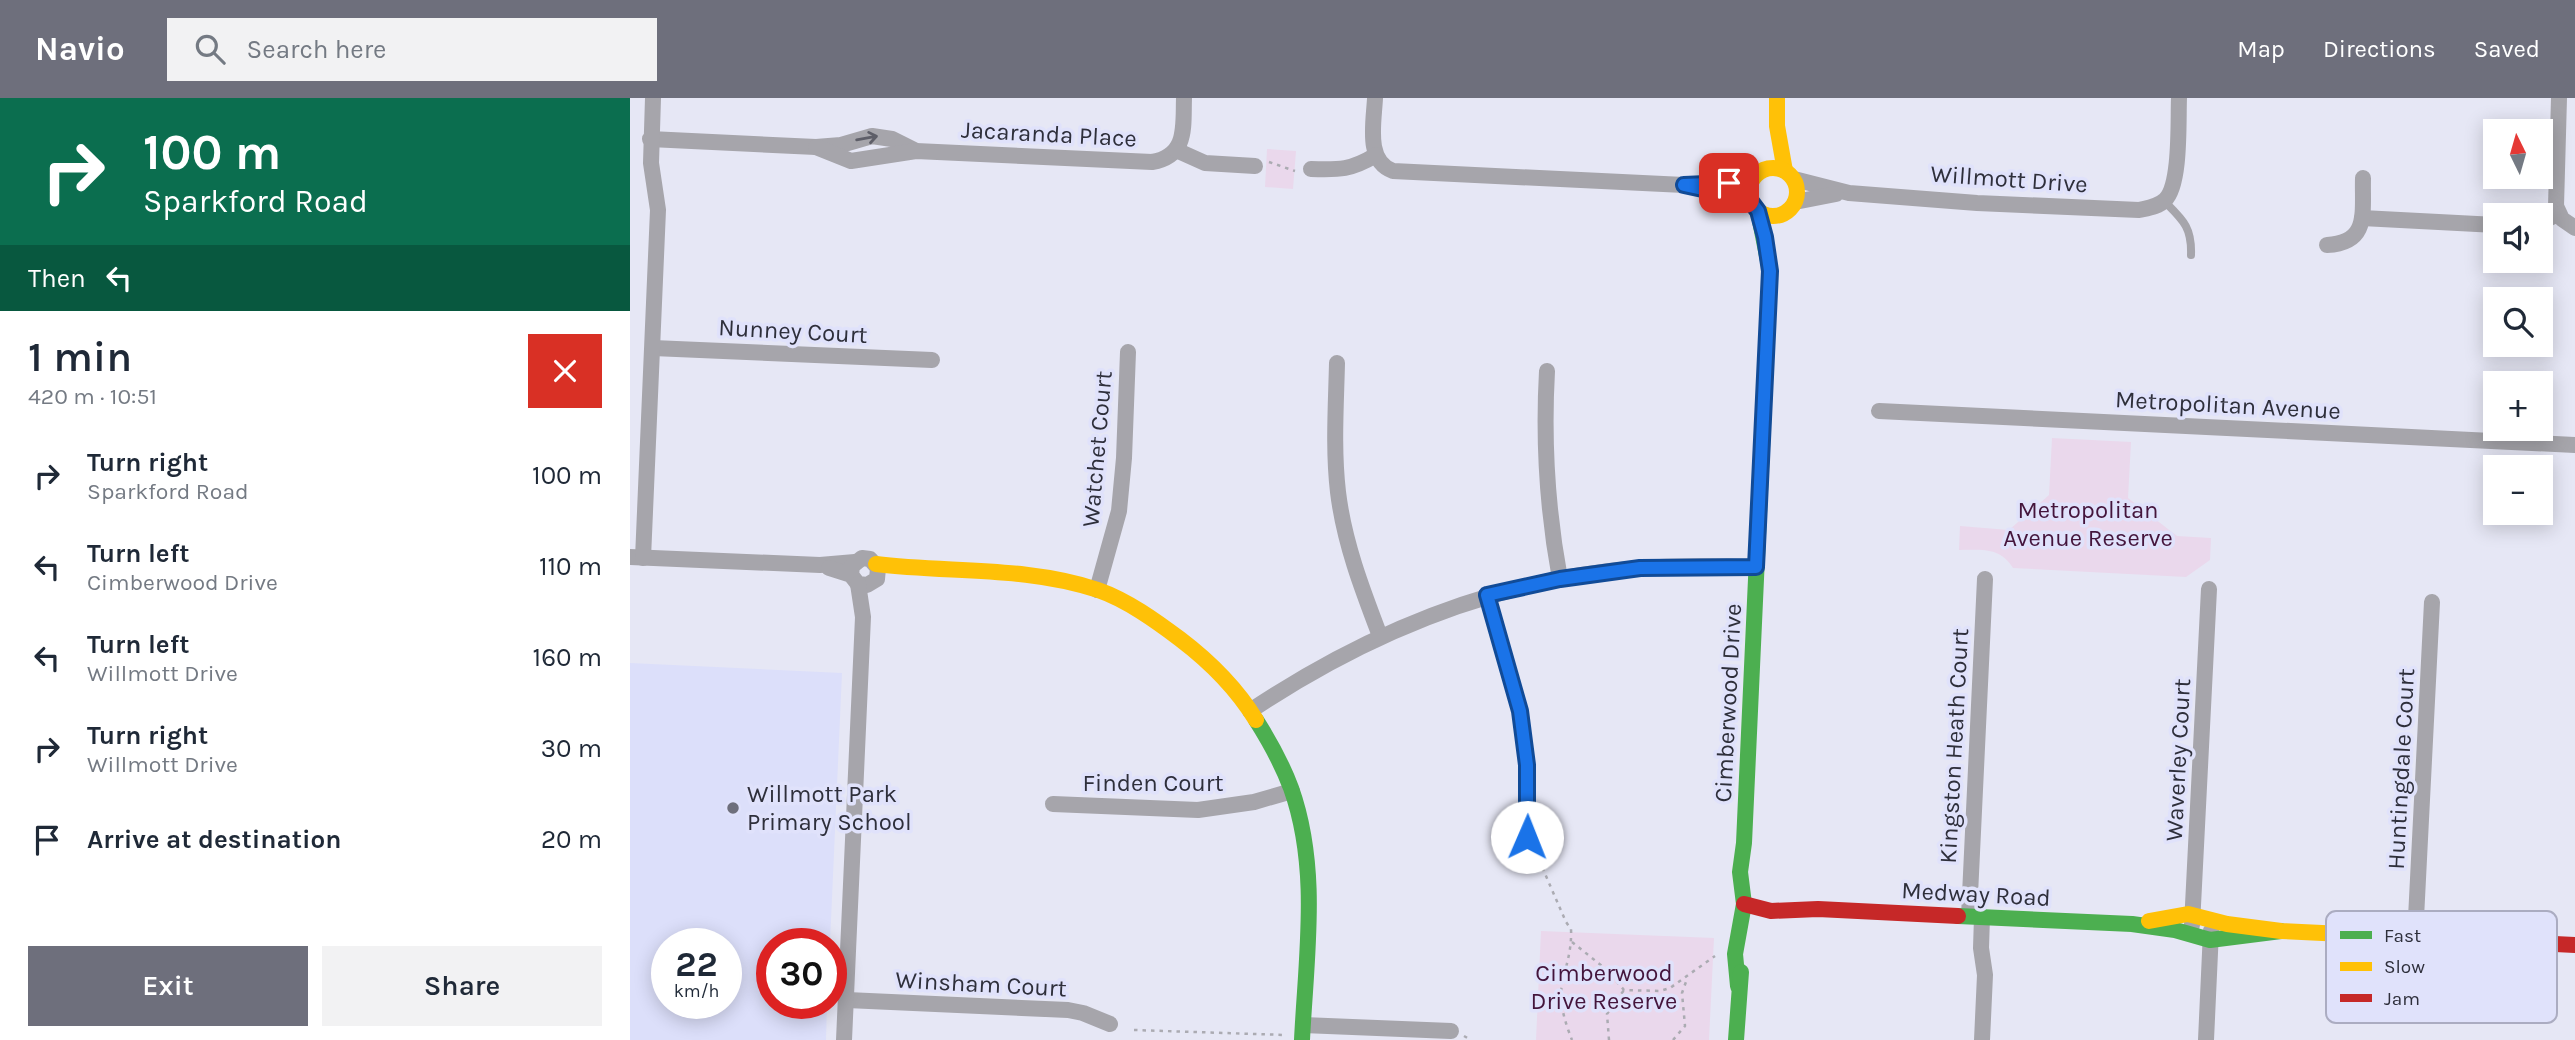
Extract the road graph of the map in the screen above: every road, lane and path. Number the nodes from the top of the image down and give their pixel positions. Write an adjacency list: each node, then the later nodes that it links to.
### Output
1 (653, 98): 8 (street)
2 (1184, 98): 10 (street)
3 (1375, 98): 12 (street)
4 (1777, 98): 7 (street)
5 (2179, 98): 20 (street)
6 (2559, 98): 23 (street)
7 (1777, 126): 15 (street); 16 (street)
8 (650, 139): 9 (street, Jacaranda Place); 31 (street)
9 (816, 147): 11 (street, Jacaranda Place); 11 (street, Jacaranda Place, one-way to 11)
10 (1176, 150): 11 (street, Jacaranda Place); 13 (street)
11 (916, 151)
12 (1376, 155): 14 (street); 18 (street)
13 (1255, 166): 14 (path)
14 (1311, 169)
15 (1757, 175): 16 (street); 18 (street); 21 (street)
16 (1789, 175): 19 (street, Willmott Drive); 22 (street)
17 (2363, 178): 25 (street)
18 (1684, 185): 21 (street)
19 (1849, 193): 20 (street, Willmott Drive); 22 (street, Willmott Drive)
20 (2164, 201): 29 (lane)
21 (1754, 205): 22 (street); 30 (street, Cimberwood Drive)
22 (1791, 207): 30 (street, Cimberwood Drive)
23 (2558, 214): 24 (street); 27 (street)
24 (2553, 216)
25 (2362, 218): 26 (street); 28 (street)
26 (2483, 224)
27 (2575, 228)
28 (2327, 246)
29 (2191, 255)
30 (1770, 271): 39 (street, Cimberwood Drive)
31 (653, 348): 33 (street, Nunney Court); 38 (street)
32 (1128, 352): 44 (street, Watchet Court)
33 (932, 360)
34 (1337, 363): 47 (street)
35 (1548, 371): 41 (street)
36 (1879, 411): 37 (street, Metropolitan Avenue)
37 (2575, 445)
38 (636, 558): 40 (street)
39 (1756, 567): 41 (street); 53 (street, Cimberwood Drive)
40 (865, 574): 44 (street); 67 (street)
41 (1560, 579): 45 (street)
42 (1985, 579): 56 (street, Kingston Heath Court)
43 (2209, 589): 55 (street, Waverley Court)
44 (1097, 590): 48 (street)
45 (1487, 595): 47 (street); 51 (street)
46 (2432, 602): 54 (street, Huntingdale Court)
47 (1380, 636): 48 (street)
48 (1251, 711): 49 (street)
49 (1292, 791): 50 (street, Finden Court); 75 (street)
50 (1054, 804)
51 (1527, 837)
52 (1539, 860): 63 (path)
53 (1753, 905): 56 (street, Medway Road); 81 (street, Cimberwood Drive)
54 (2417, 911)
55 (2193, 915): 57 (street, Medway Road); 58 (street, Medway Road); 61 (street, Waverley Court)
56 (1981, 917): 58 (street, Medway Road); 82 (street, Kingston Heath Court)
57 (2212, 921): 59 (street, Medway Road); 62 (street)
58 (2132, 924): 61 (street, Medway Road)
59 (2281, 931): 60 (street, Medway Road); 62 (street, Medway Road)
60 (2326, 933)
61 (2192, 934): 62 (street, Medway Road)
62 (2210, 940): 83 (street)
63 (1572, 942): 69 (path); 78 (path)
64 (2557, 944): 65 (street, Medway Road)
65 (2575, 945)
66 (1715, 956): 68 (path)
67 (847, 977)
68 (1687, 978): 69 (path); 80 (path)
69 (1623, 990): 79 (path)
70 (847, 1000): 72 (street, Winsham Court)
71 (845, 1019): 76 (street)
72 (1110, 1024)
73 (1135, 1030): 77 (path)
74 (1451, 1031): 75 (street)
75 (1302, 1032)
76 (844, 1040)
77 (1286, 1040)
78 (1572, 1040)
79 (1609, 1040)
80 (1673, 1040)
81 (1736, 1040)
82 (1982, 1040)
83 (2206, 1040)

